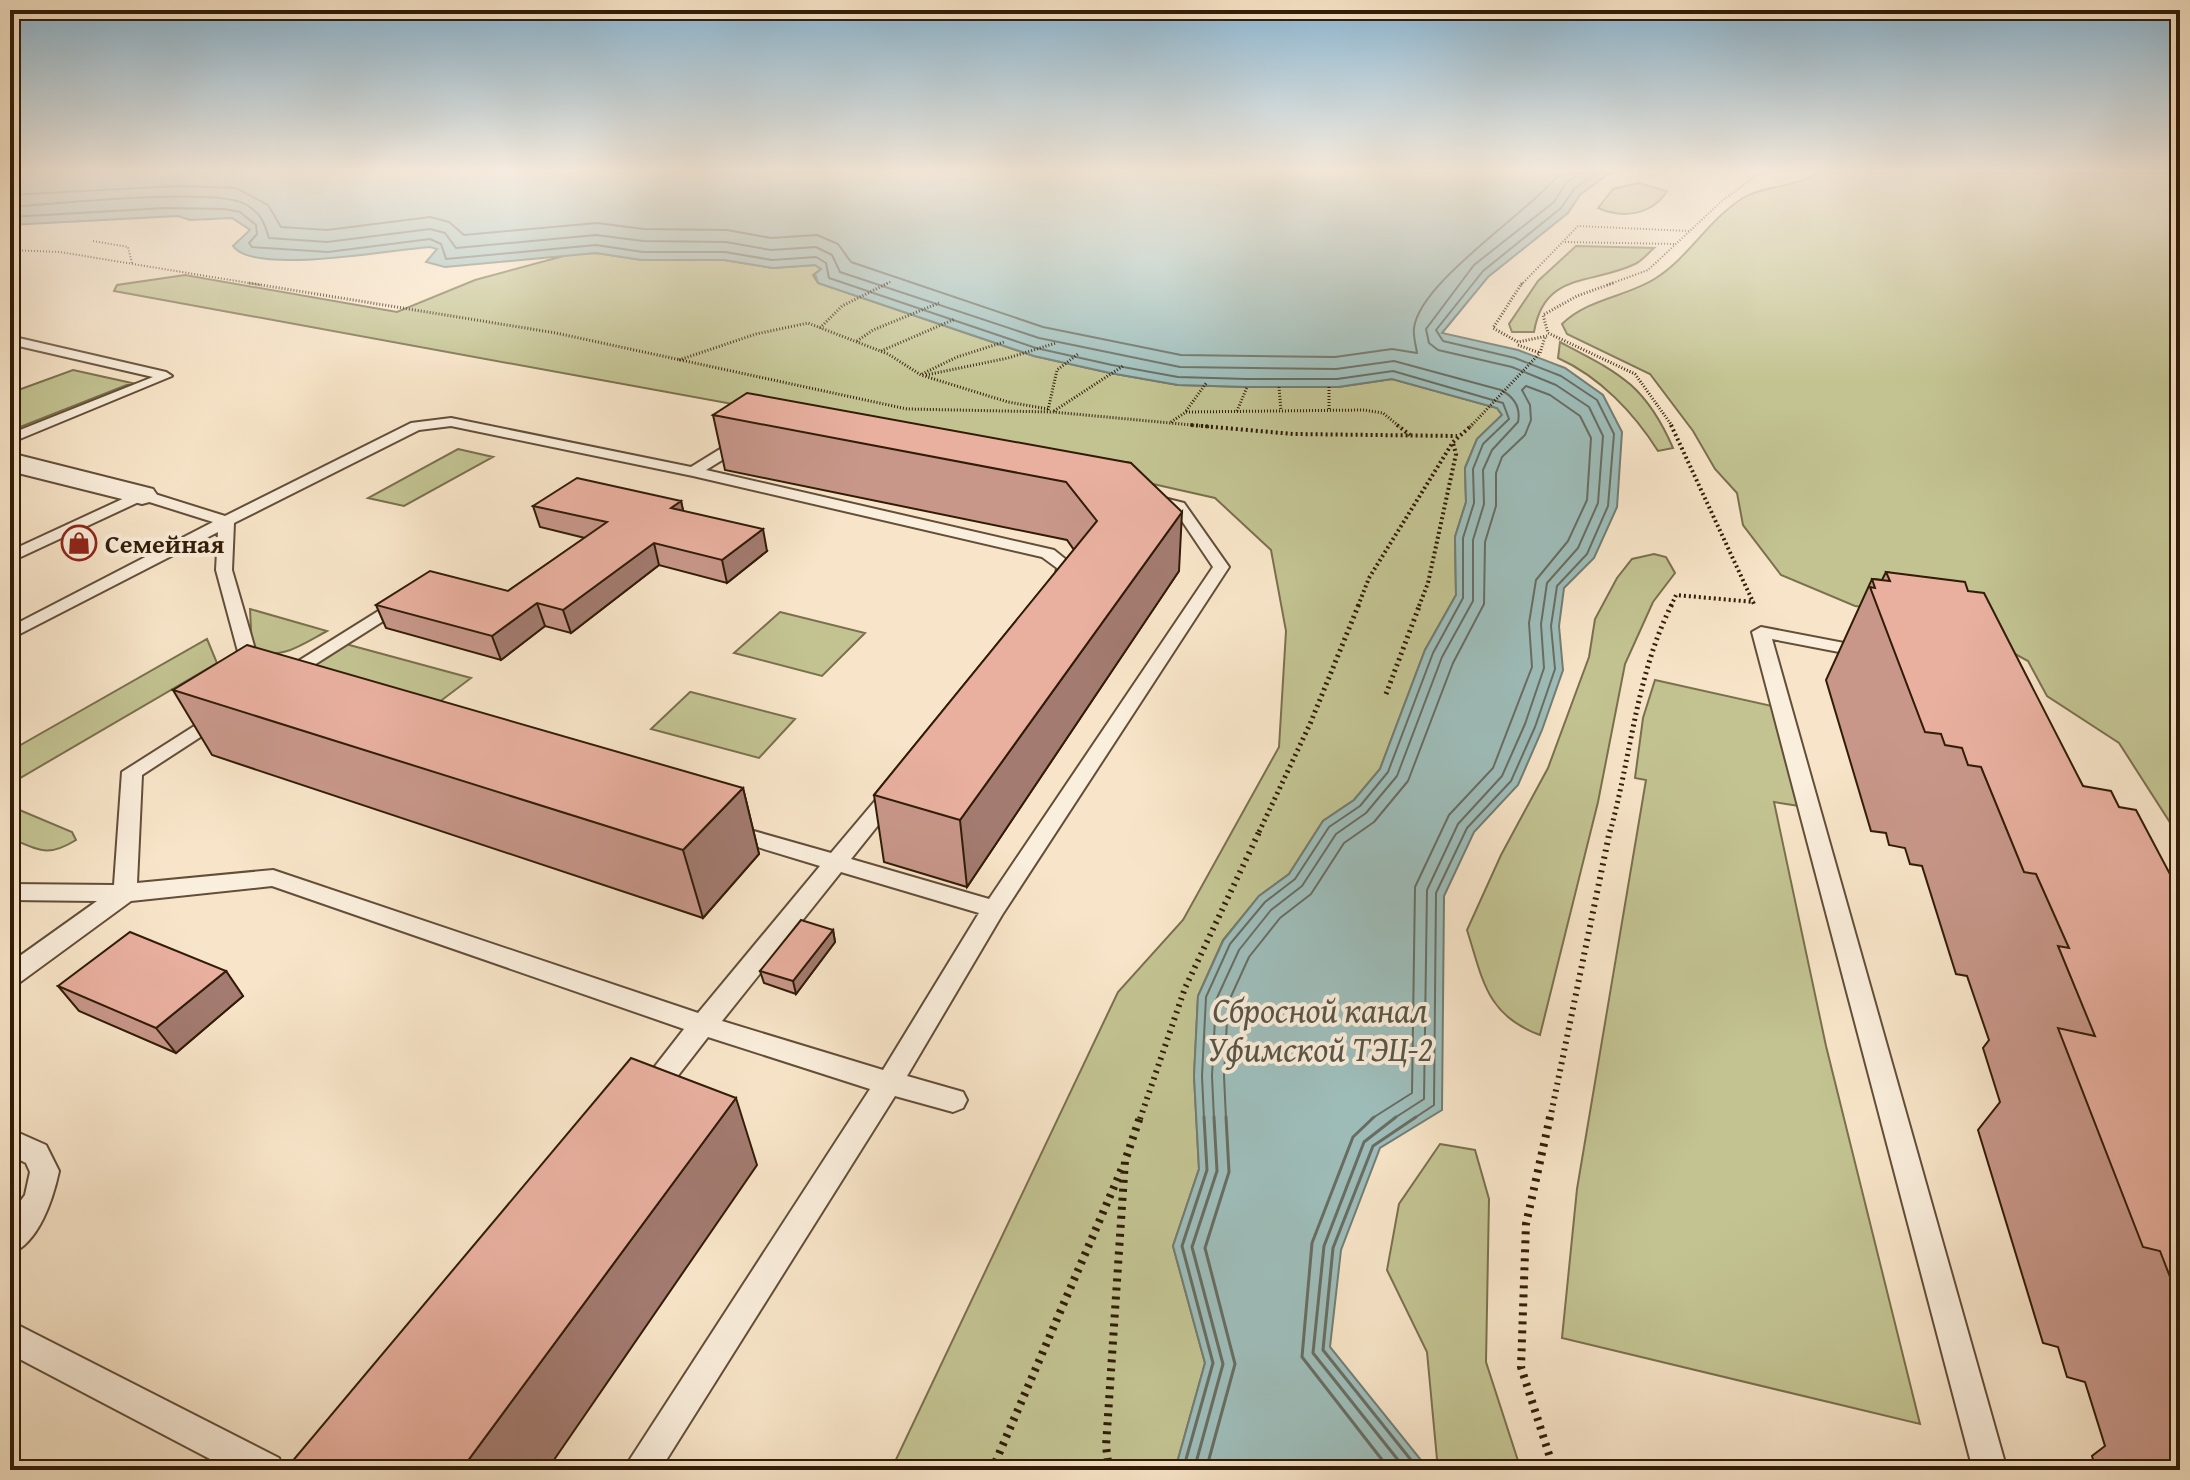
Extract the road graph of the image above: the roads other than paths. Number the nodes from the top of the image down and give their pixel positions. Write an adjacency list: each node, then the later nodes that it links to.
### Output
1 (10, 340): 3 (lane)
2 (759, 434): 5 (lane)
3 (10, 439)
4 (10, 462): 6 (street)
5 (693, 472): 8 (lane); 11 (lane)
6 (142, 495): 8 (lane); 9 (lane)
7 (1133, 496): 20 (lane)
8 (226, 521): 10 (lane); 12 (lane)
9 (10, 557)
10 (418, 591)
11 (1054, 597)
12 (10, 634)
13 (1885, 655): 31 (lane)
14 (232, 708): 19 (lane)
15 (905, 778): 17 (lane)
16 (714, 827): 17 (lane)
17 (835, 863): 20 (lane); 22 (lane)
18 (10, 892): 19 (lane)
19 (125, 893): 21 (lane); 22 (lane)
20 (994, 909): 23 (lane)
21 (10, 976)
22 (703, 1025): 23 (lane); 25 (lane)
23 (889, 1083): 24 (lane); 30 (lane)
24 (953, 1100)
25 (630, 1116)
26 (10, 1141): 27 (lane)
27 (10, 1240)
28 (10, 1337): 29 (lane)
29 (267, 1470)
30 (640, 1470)
31 (1990, 1470)

